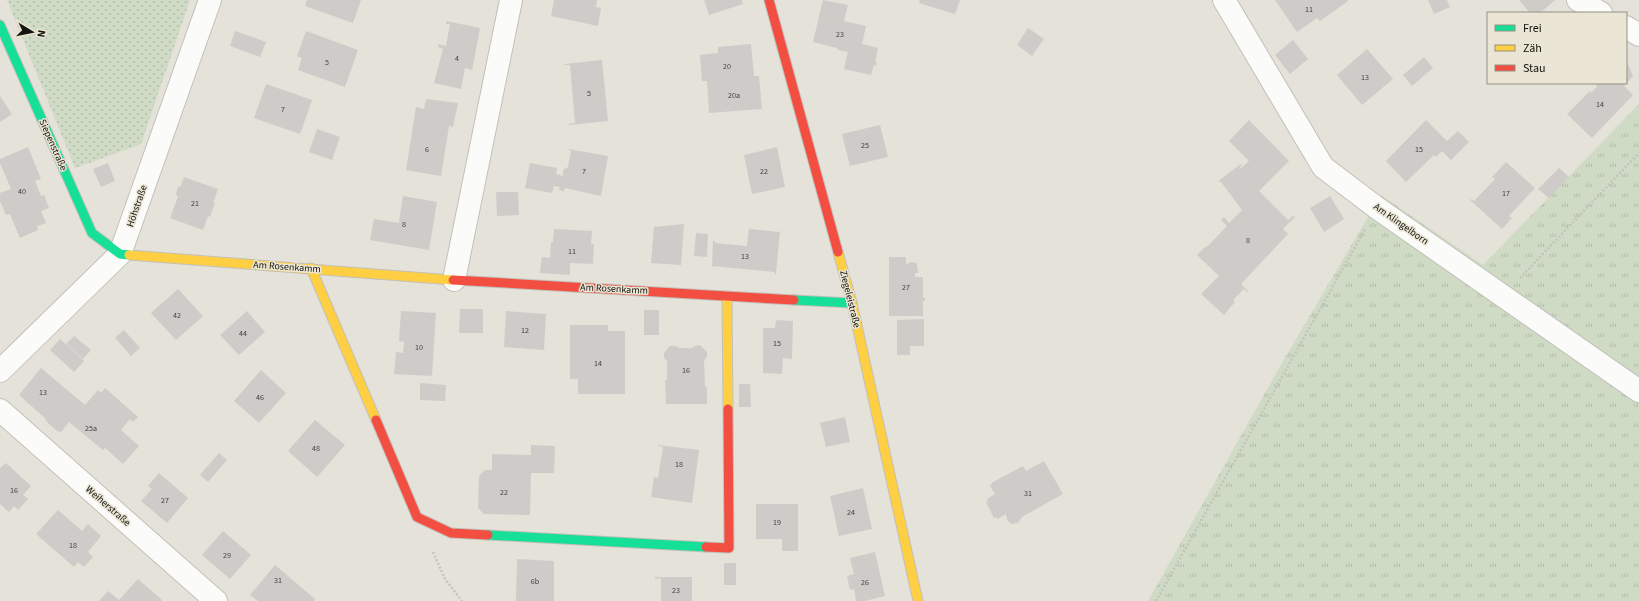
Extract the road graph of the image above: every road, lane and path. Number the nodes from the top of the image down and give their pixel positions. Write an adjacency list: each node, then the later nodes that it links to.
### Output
1 (210, 0): 12 (street, Höhstraße)
2 (511, 0): 14 (street)
3 (769, 0): 17 (street, Ziegeleistraße)
4 (1224, 0): 11 (street, Am Klingelborn)
5 (1578, 0): 6 (street)
6 (1599, 12)
7 (0, 25): 12 (street, Siepenstraße)
8 (1627, 28): 9 (street)
9 (1639, 35)
10 (1639, 153): 15 (path)
11 (1377, 208): 15 (street, Am Klingelborn); 25 (path)
12 (120, 254): 13 (street, Am Rosenkamm); 18 (street, Höhstraße)
13 (311, 268): 14 (street, Am Rosenkamm); 16 (street)
14 (454, 280): 16 (street, Am Rosenkamm)
15 (1503, 295): 19 (street, Am Klingelborn)
16 (727, 296): 17 (street, Am Rosenkamm)
17 (852, 303): 24 (street, Ziegeleistraße)
18 (0, 371)
19 (1639, 391)
20 (0, 410): 22 (street, Weiherstraße)
21 (433, 551): 23 (path)
22 (216, 601)
23 (462, 601)
24 (918, 601)
25 (1156, 601)

